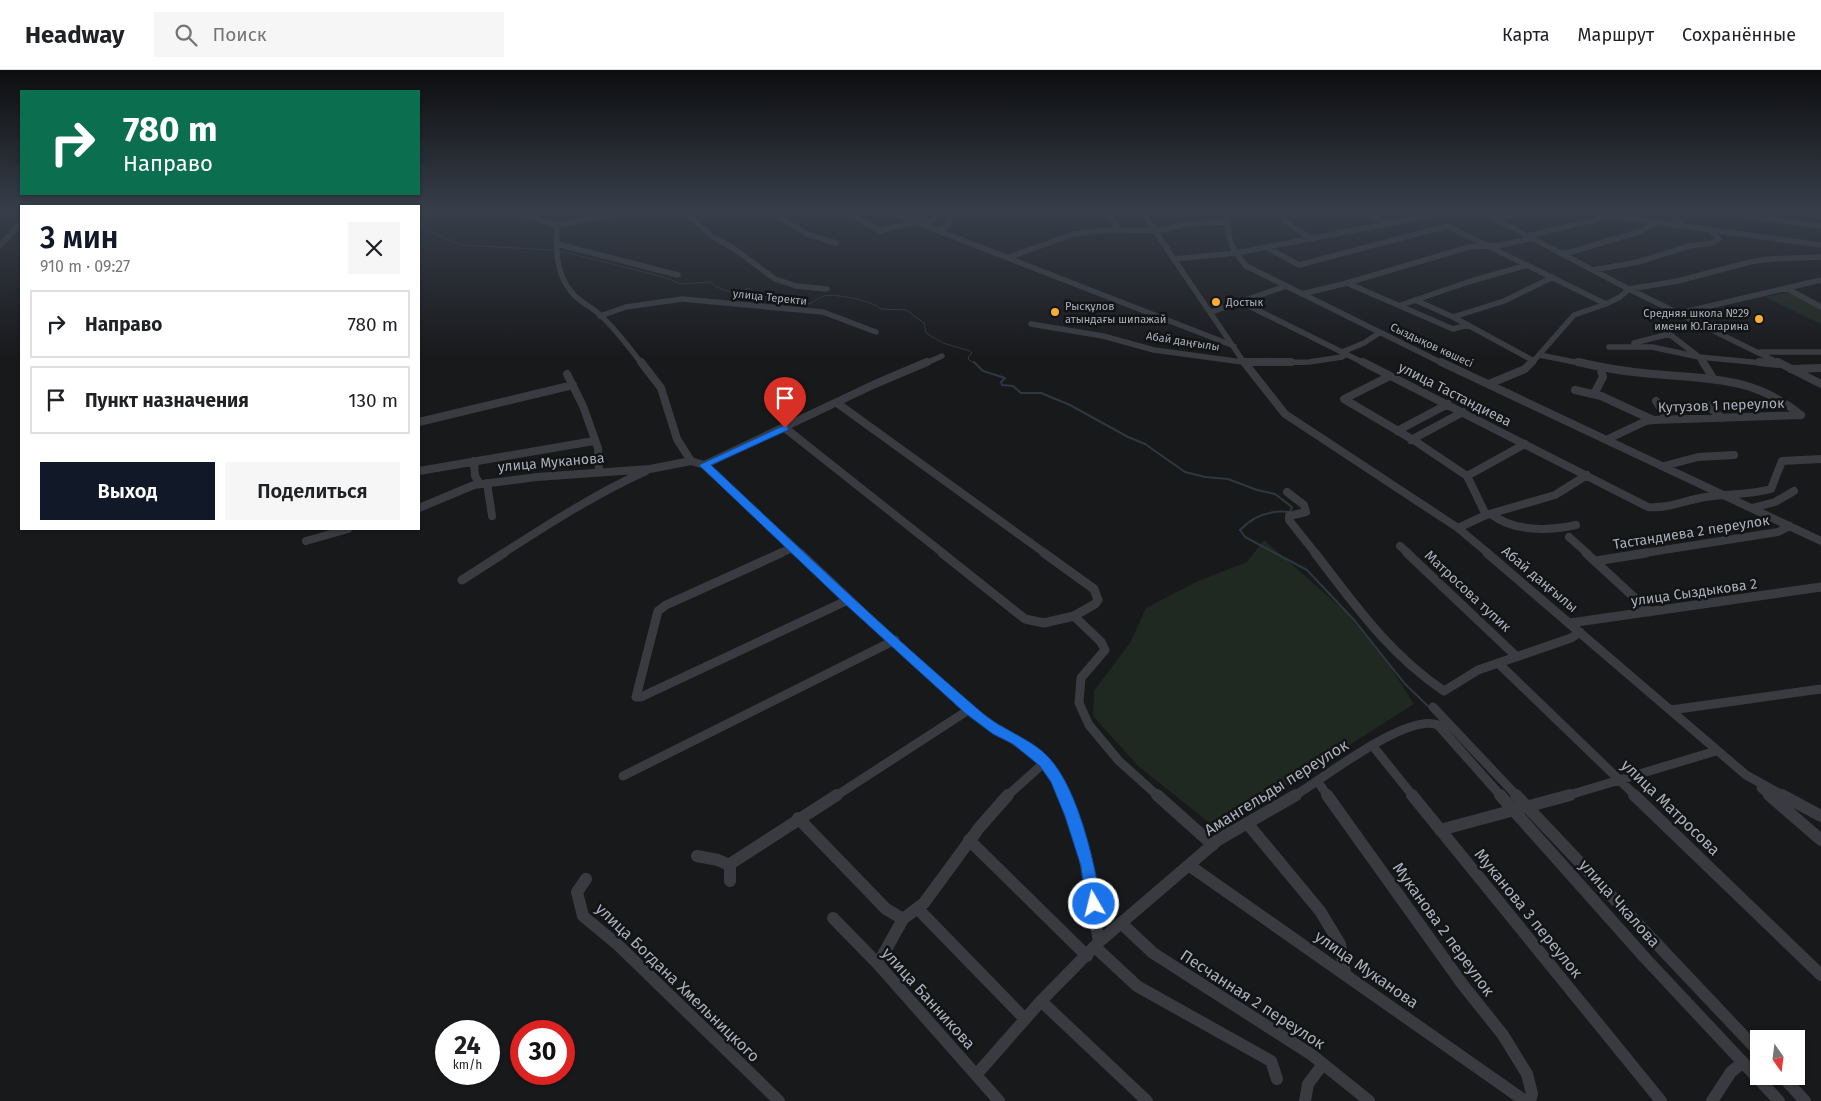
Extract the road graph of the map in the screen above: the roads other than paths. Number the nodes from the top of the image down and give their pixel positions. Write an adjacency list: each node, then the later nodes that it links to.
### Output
1 (558, 260): 32 (street)
2 (620, 260): 16 (street)
3 (749, 260): 22 (street)
4 (1013, 260): 40 (street)
5 (1175, 260): 30 (street, Абай даңғылы)
6 (1241, 260): 20 (street, Сыздықов көшесі)
7 (1291, 260): 8 (street)
8 (1318, 260)
9 (1425, 260): 19 (street)
10 (1517, 260): 14 (street)
11 (1574, 260): 15 (street)
12 (1644, 260): 15 (street)
13 (1763, 260): 23 (street)
14 (1527, 265): 17 (street); 25 (street)
15 (1593, 270): 23 (street)
16 (678, 275)
17 (1553, 277): 27 (street); 33 (street)
18 (1821, 280): 21 (street)
19 (1347, 283): 24 (street); 28 (street)
20 (1286, 286): 24 (street, Сыздықов көшесі); 26 (street)
21 (1786, 288): 29 (street); 31 (street)
22 (827, 289)
23 (1628, 290): 27 (street); 31 (street)
24 (1302, 294): 38 (street, Сыздықов көшесі)
25 (1415, 300): 28 (street); 33 (street)
26 (1239, 301): 30 (street); 45 (street, улица Тастандиева)
27 (1606, 304): 46 (street)
28 (1401, 305): 35 (street)
29 (1821, 307)
30 (1211, 312): 40 (street, Абай даңғылы)
31 (1680, 314): 43 (street)
32 (600, 316): 37 (street, улица Теректи); 81 (street)
33 (1453, 317): 35 (street)
34 (1031, 324): 49 (street, Абай даңғылы)
35 (1468, 325): 50 (street)
36 (1658, 326): 39 (street, Кутузов 1 переулок)
37 (876, 332)
38 (1380, 332): 45 (street); 58 (street, Сыздықов көшесі)
39 (1669, 334): 41 (street); 48 (street, Кутузов 1 переулок)
40 (1234, 346): 49 (street, Абай даңғылы)
41 (1638, 346): 42 (street); 48 (street)
42 (1609, 347)
43 (1760, 352): 44 (street); 51 (street)
44 (1821, 352)
45 (1344, 353): 49 (street); 56 (street, улица Тастандиева)
46 (1540, 355): 50 (street); 52 (street, Кутузов 1 переулок)
47 (942, 356): 64 (street)
48 (1699, 357): 51 (street); 57 (street, Кутузов 1 переулок)
49 (1243, 361): 99 (street, Абай даңғылы)
50 (1534, 361): 58 (street)
51 (1781, 364): 54 (street)
52 (1600, 367): 57 (street, Кутузов 1 переулок); 62 (street)
53 (1821, 368): 54 (street)
54 (1790, 369): 59 (street)
55 (567, 374): 60 (street)
56 (1390, 376): 65 (street, улица Тастандиева); 73 (street)
57 (1713, 378): 68 (street, Кутузов 1 переулок)
58 (1489, 384): 74 (street, Сыздықов көшесі)
59 (1821, 384)
60 (573, 385): 71 (street); 76 (street)
61 (1575, 390): 62 (street)
62 (1596, 392): 70 (street)
63 (1656, 401): 69 (street)
64 (837, 403): 72 (street); 111 (street)
65 (1448, 404): 67 (street, улица Тастандиева); 73 (street)
66 (1708, 405): 68 (street)
67 (1463, 412): 75 (street); 77 (street, улица Тастандиева)
68 (1722, 418): 69 (street, Кутузов 1 переулок)
69 (1667, 419): 70 (street, Кутузов 1 переулок)
70 (1653, 420): 74 (street, Кутузов 1 переулок)
71 (420, 422)
72 (785, 428): 82 (street); 111 (street)
73 (1397, 430): 75 (street)
74 (1608, 439): 83 (street, Сыздықов көшесі)
75 (1411, 440): 88 (street)
76 (594, 441): 80 (street); 86 (street)
77 (1525, 444): 87 (street, улица Тастандиева); 88 (street)
78 (1734, 455): 83 (street)
79 (1821, 459): 92 (street)
80 (474, 461): 85 (street); 89 (street)
81 (691, 461): 82 (street); 84 (street, улица Муканова)
82 (704, 465): 105 (street)
83 (1664, 466): 92 (street, Сыздықов көшесі)
84 (650, 469): 86 (street, улица Муканова); 107 (street)
85 (420, 472)
86 (599, 472): 89 (street, улица Муканова)
87 (1587, 475): 92 (street, улица Тастандиева); 95 (street)
88 (1468, 476): 95 (street)
89 (484, 484): 93 (street, улица Муканова); 96 (street)
90 (1287, 492): 116 (street)
91 (1794, 492): 94 (street)
92 (1725, 495): 94 (street, Сыздықов көшесі)
93 (420, 508)
94 (1752, 508): 98 (street, Сыздықов көшесі)
95 (1489, 515): 97 (street); 99 (street)
96 (492, 516)
97 (1576, 525)
98 (1790, 526): 103 (street, Сыздықов көшесі); 106 (street, Тастандиева 2 переулок)
99 (1458, 528): 112 (street, Абай даңғылы)
100 (344, 530): 102 (street)
101 (1569, 537): 106 (street)
102 (306, 540)
103 (1821, 541)
104 (1400, 546): 115 (street, Матросова тупик)
105 (792, 548): 109 (street); 109 (street)
106 (1596, 561): 110 (street)
107 (462, 580)
108 (1821, 587): 110 (street, улица Сыздыкова 2)
109 (848, 600): 114 (street)
110 (1650, 612): 112 (street, улица Сыздыкова 2)
111 (1074, 616): 137 (street)
112 (1570, 623): 113 (street, Абай даңғылы)
113 (1580, 632): 115 (street); 120 (street, Абай даңғылы)
114 (894, 640): 119 (street); 126 (street)
115 (1517, 657): 116 (street)
116 (1498, 663): 128 (street, улица Матросова)
117 (1821, 689): 120 (street)
118 (1433, 706): 129 (street, улица Чкалова)
119 (970, 709): 124 (street); 132 (street)
120 (1671, 710): 123 (street, Абай даңғылы)
121 (1438, 725): 122 (street, Амангельды переулок); 130 (street, улица Чкалова)
122 (1372, 745): 127 (street, Амангельды переулок); 134 (street, Муканова 3 переулок)
123 (1716, 750): 125 (street, Абай даңғылы); 128 (street)
124 (1045, 762): 135 (street); 147 (street)
125 (1746, 775): 131 (street, Абай даңғылы); 136 (street)
126 (623, 776)
127 (1318, 782): 133 (street, Амангельды переулок); 165 (street, Муканова 2 переулок)
128 (1620, 782): 129 (street); 150 (street, улица Матросова)
129 (1527, 808): 130 (street); 153 (street, улица Чкалова)
130 (1515, 811): 134 (street); 154 (street, улица Чкалова)
131 (1819, 812)
132 (798, 818): 139 (street); 145 (street)
133 (1247, 823): 137 (street, Амангельды переулок); 149 (street)
134 (1440, 830): 166 (street, Муканова 3 переулок)
135 (969, 840): 143 (street); 147 (street)
136 (1821, 840)
137 (1213, 845): 140 (street, Амангельды переулок)
138 (697, 856): 139 (street)
139 (729, 866): 142 (street)
140 (1190, 866): 146 (street, Амангельды переулок); 149 (street, улица Муканова)
141 (586, 879): 159 (street, улица Богдана Хмельницкого)
142 (730, 882)
143 (918, 909): 145 (street); 152 (street)
144 (834, 918): 148 (street, улица Банникова)
145 (903, 919): 148 (street)
146 (1122, 923): 147 (street, Амангельды переулок); 155 (street, Песчанная 2 переулок)
147 (1094, 948): 151 (street, Амангельды переулок); 157 (street)
148 (878, 964): 156 (street, улица Банникова)
149 (1345, 973): 164 (street, улица Муканова)
150 (1821, 975)
151 (1041, 1001): 152 (street, Амангельды переулок); 161 (street)
152 (1025, 1019): 156 (street, Амангельды переулок)
153 (1750, 1043)
154 (1742, 1063): 167 (street); 168 (street, улица Чкалова)
155 (1323, 1064): 162 (street); 163 (street, Песчанная 2 переулок)
156 (977, 1074): 160 (street, улица Банникова)
157 (1277, 1079)
158 (1791, 1085): 169 (street)
159 (779, 1101)
160 (999, 1101)
161 (1147, 1101)
162 (1305, 1101)
163 (1369, 1101)
164 (1525, 1101)
165 (1530, 1101)
166 (1661, 1101)
167 (1712, 1101)
168 (1779, 1101)
169 (1806, 1101)

